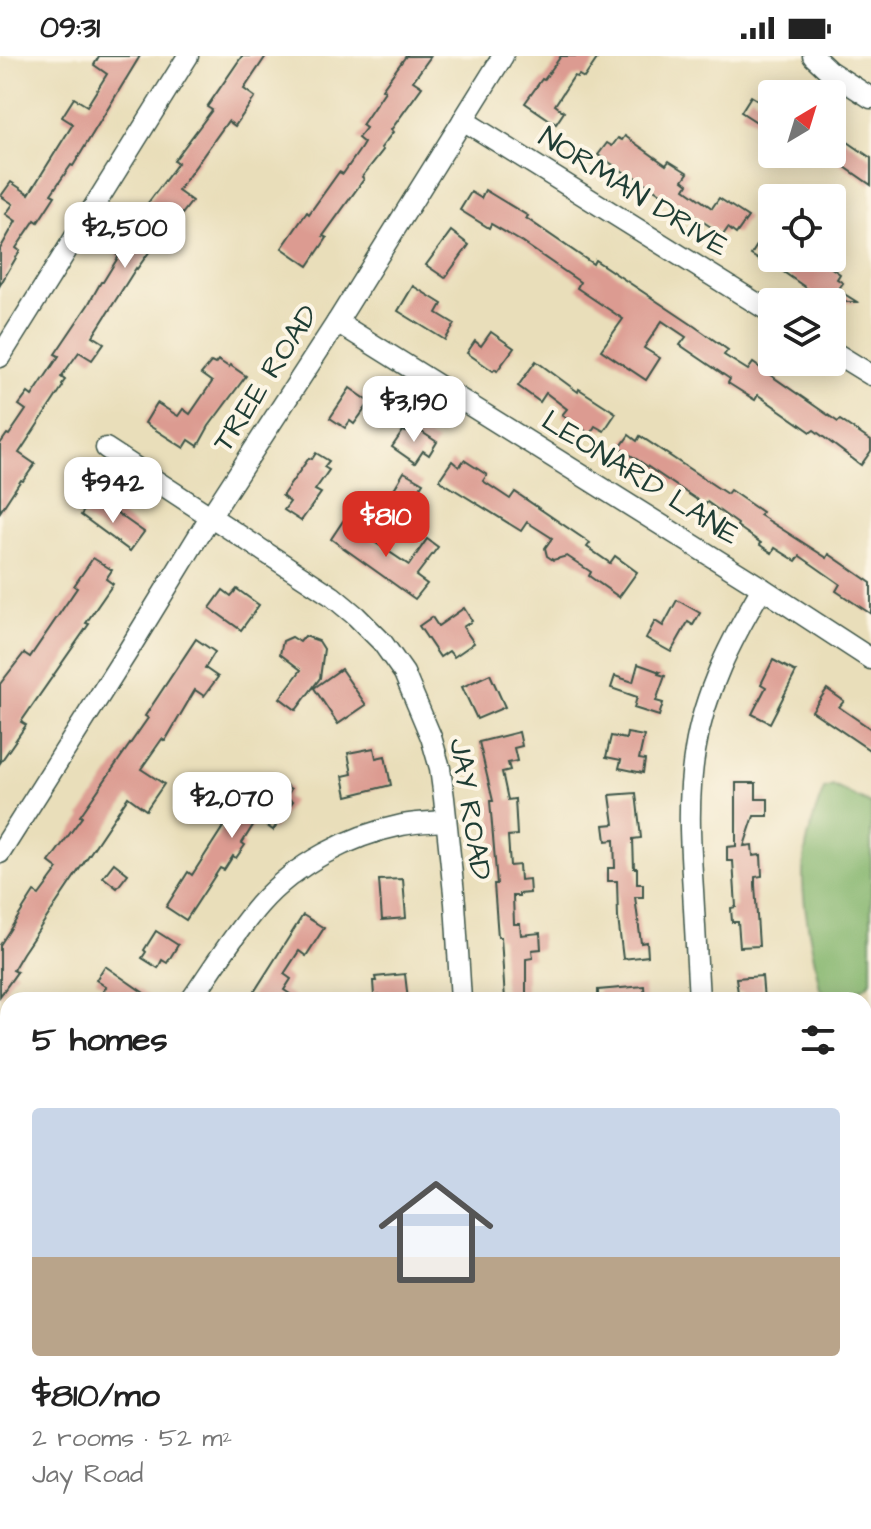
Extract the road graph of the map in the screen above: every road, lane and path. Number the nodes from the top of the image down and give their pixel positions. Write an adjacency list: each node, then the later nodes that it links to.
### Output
1 (188, 56): 8 (street)
2 (503, 56): 5 (street, TREE ROAD)
3 (813, 56): 4 (street)
4 (871, 98)
5 (463, 120): 6 (street, NORMAN DRIVE); 7 (street, TREE ROAD)
6 (758, 304)
7 (337, 322): 12 (street, TREE ROAD); 13 (street, LEONARD LANE)
8 (0, 357)
9 (846, 360): 10 (street)
10 (871, 375)
11 (106, 448): 12 (street, JAY ROAD)
12 (210, 517): 15 (street, JAY ROAD); 16 (street, TREE ROAD)
13 (762, 588): 14 (street, LEONARD LANE); 19 (street)
14 (871, 659)
15 (445, 821): 17 (street); 18 (street, JAY ROAD)
16 (0, 853)
17 (197, 992)
18 (461, 992)
19 (699, 992)

